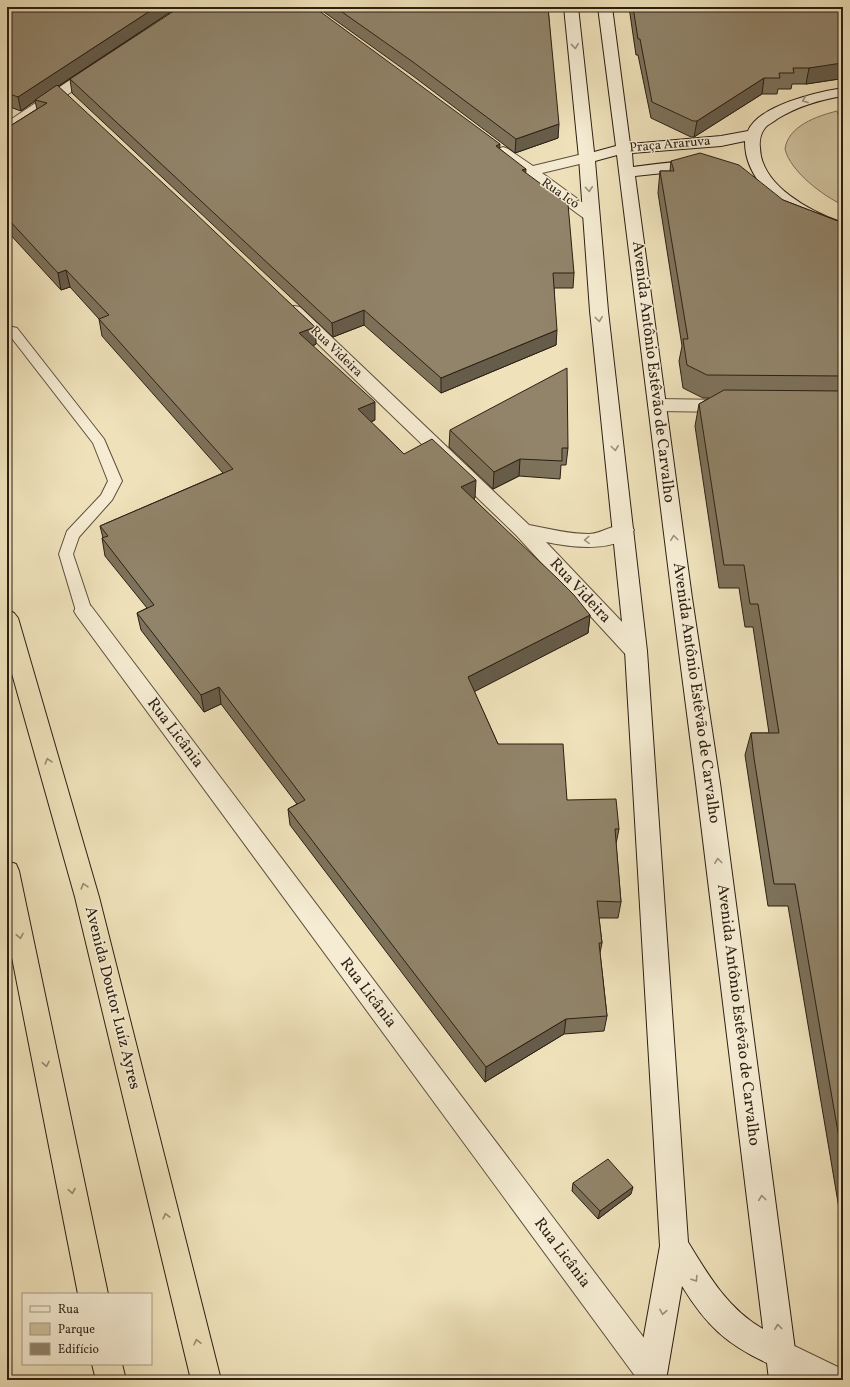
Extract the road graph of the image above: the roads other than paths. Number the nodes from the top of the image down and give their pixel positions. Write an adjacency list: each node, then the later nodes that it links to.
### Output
1 (571, 7): 9 (main road, one-way to 9)
2 (605, 7): 8 (main road, Avenida Antônio Estêvão de Carvalho)
3 (106, 63): 5 (main road)
4 (843, 92): 6 (main road, one-way to 6)
5 (7, 129)
6 (755, 134): 8 (main road, Praça Araruva); 14 (main road)
7 (492, 144): 11 (main road, Rua Icó)
8 (624, 149): 9 (main road, Praça Araruva); 12 (main road, Avenida Antônio Estêvão de Carvalho)
9 (586, 158): 11 (main road, Rua Icó); 15 (main road, one-way to 15)
10 (717, 170): 12 (main road, Praça Araruva)
11 (528, 172): 15 (main road, Rua Icó)
12 (627, 172): 19 (main road, Avenida Antônio Estêvão de Carvalho)
13 (744, 177): 14 (main road)
14 (770, 185): 16 (main road)
15 (591, 216): 22 (main road, one-way to 22)
16 (843, 230)
17 (282, 301): 21 (main road, Rua Videira)
18 (13, 331): 23 (lane)
19 (657, 405): 20 (main road); 30 (main road, Avenida Antônio Estêvão de Carvalho, one-way to 19)
20 (742, 406)
21 (524, 530): 22 (main road, Rua Videira, one-way to 21); 25 (main road, Rua Videira)
22 (624, 530): 25 (main road)
23 (84, 612): 31 (main road, Rua Licânia)
24 (7, 618): 33 (highway, Avenida Doutor Luíz Ayres, one-way to 24)
25 (636, 651): 27 (main road)
26 (7, 870): 28 (highway, one-way to 28)
27 (674, 1246): 30 (main road, one-way to 30); 31 (main road, one-way to 31)
28 (93, 1293)
29 (107, 1365): 32 (highway)
30 (783, 1368): 34 (main road)
31 (652, 1377)
32 (110, 1380)
33 (206, 1380)
34 (831, 1380)

